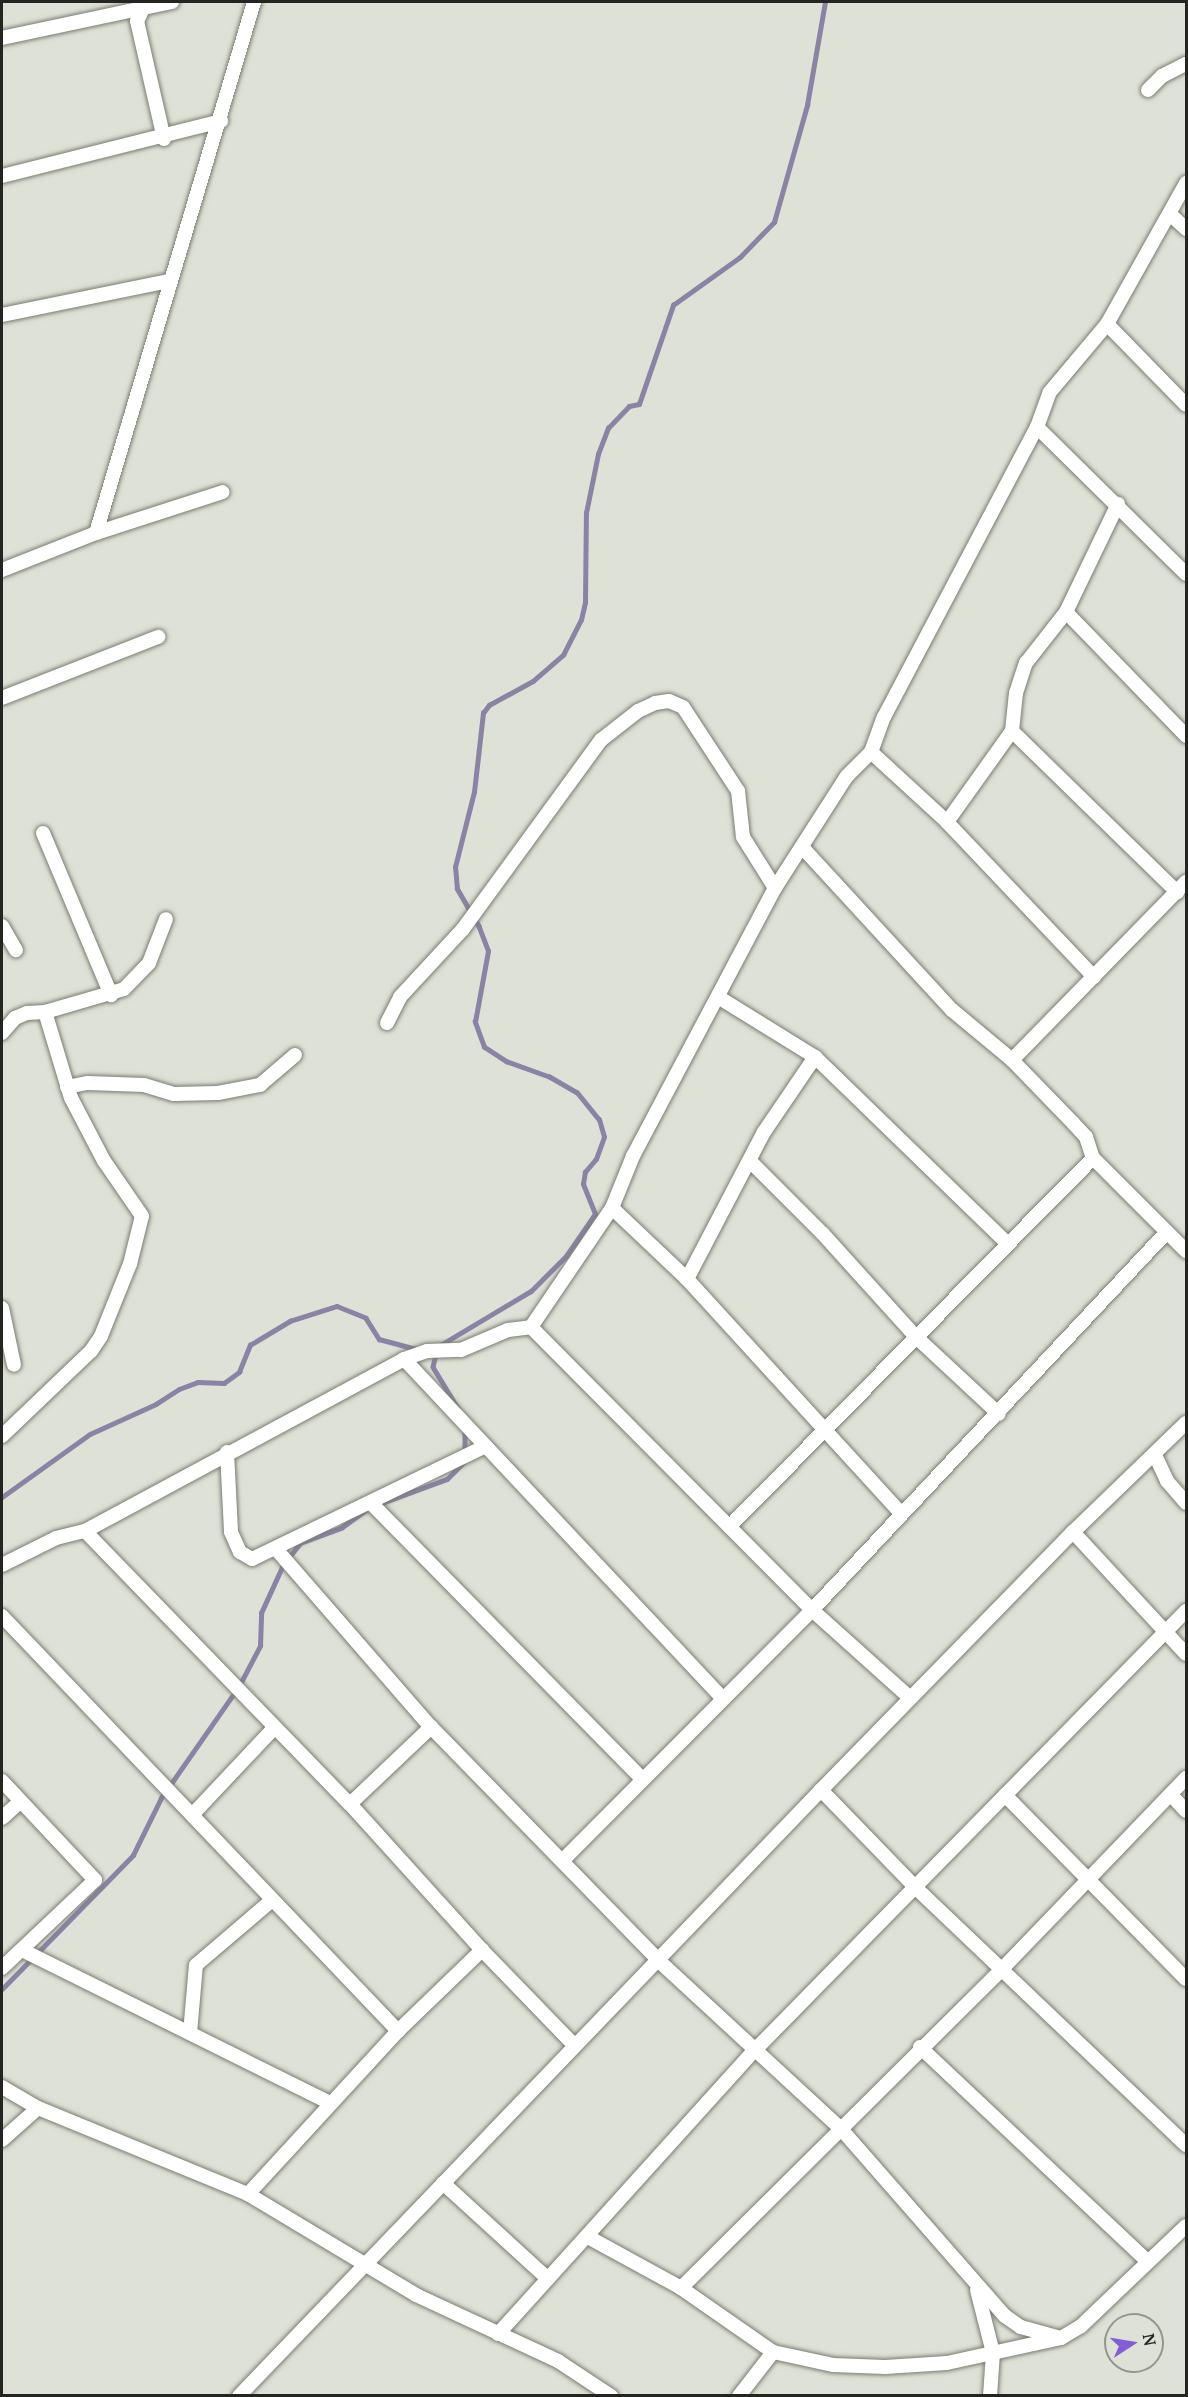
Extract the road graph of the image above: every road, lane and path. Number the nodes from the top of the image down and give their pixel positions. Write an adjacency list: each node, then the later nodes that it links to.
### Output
1 (172, 2): 3 (street)
2 (254, 2): 7 (street)
3 (145, 4): 4 (street); 8 (street)
4 (2, 38)
5 (1186, 64): 6 (street)
6 (1148, 90)
7 (221, 121): 8 (street); 13 (street)
8 (164, 139): 9 (street)
9 (2, 176)
10 (1186, 183): 11 (street)
11 (1170, 213): 12 (street); 15 (street)
12 (1186, 229)
13 (169, 281): 14 (street); 20 (street)
14 (2, 315)
15 (1107, 324): 16 (street); 17 (street)
16 (1186, 405)
17 (1037, 428): 19 (street); 28 (street)
18 (223, 492): 20 (street)
19 (1118, 504): 22 (street); 23 (street)
20 (96, 533): 21 (street)
21 (2, 570)
22 (1186, 574)
23 (1066, 612): 26 (street); 27 (street)
24 (158, 636): 25 (street)
25 (2, 698)
26 (1012, 731): 29 (street); 32 (street)
27 (1186, 736)
28 (871, 752): 29 (street); 31 (street)
29 (947, 822): 37 (street)
30 (43, 833): 38 (street)
31 (802, 847): 33 (street); 45 (street)
32 (1182, 887): 37 (street)
33 (775, 888): 39 (street); 41 (street)
34 (166, 919): 38 (street)
35 (2, 926): 36 (street)
36 (16, 950)
37 (1094, 977): 45 (street)
38 (111, 995): 40 (street)
39 (718, 998): 44 (street); 49 (street)
40 (45, 1012): 42 (street); 46 (street)
41 (387, 1023)
42 (2, 1033)
43 (295, 1055): 46 (street)
44 (815, 1058): 48 (street); 51 (street)
45 (1012, 1060): 47 (street)
46 (67, 1087): 62 (street)
47 (1093, 1158): 50 (street); 51 (street)
48 (750, 1161): 53 (street); 56 (street)
49 (612, 1208): 53 (street); 55 (street)
50 (1165, 1234): 52 (street); 59 (street)
51 (1008, 1245): 56 (street)
52 (1186, 1251)
53 (687, 1279): 61 (street)
54 (2, 1308): 58 (street)
55 (531, 1327): 57 (street); 69 (street)
56 (916, 1337): 59 (street); 61 (street)
57 (404, 1359): 63 (street); 64 (street)
58 (14, 1365)
59 (999, 1414): 68 (street)
60 (1186, 1423): 65 (street)
61 (826, 1430): 68 (street); 69 (street)
62 (2, 1436)
63 (484, 1447): 66 (street); 80 (street)
64 (227, 1452): 70 (street); 72 (street)
65 (1155, 1455): 67 (street); 71 (street)
66 (371, 1503): 72 (street); 84 (street)
67 (1186, 1503)
68 (901, 1513): 74 (street)
69 (729, 1527): 74 (street)
70 (85, 1531): 73 (street); 82 (street)
71 (1073, 1532): 77 (street); 79 (street)
72 (276, 1549): 81 (street)
73 (2, 1565)
74 (812, 1610): 79 (street); 80 (street)
75 (1186, 1611): 77 (street)
76 (2, 1616): 92 (street)
77 (1165, 1631): 78 (street); 87 (street)
78 (1186, 1654)
79 (910, 1698): 86 (street)
80 (723, 1699): 84 (street)
81 (430, 1727): 90 (street); 94 (street)
82 (274, 1728): 90 (street); 92 (street)
83 (1186, 1778): 88 (street)
84 (642, 1779): 94 (street)
85 (2, 1781): 89 (street)
86 (820, 1790): 96 (street); 100 (street)
87 (1005, 1795): 95 (street); 96 (street)
88 (1171, 1795): 91 (street); 95 (street)
89 (21, 1801): 93 (street); 98 (street)
90 (350, 1804): 99 (street)
91 (1186, 1810)
92 (193, 1814): 97 (street)
93 (2, 1818)
94 (563, 1860): 100 (street)
95 (1089, 1880): 102 (street); 103 (street)
96 (915, 1887): 102 (street); 108 (street)
97 (272, 1900): 104 (street); 105 (street)
98 (22, 1950): 101 (street); 105 (street)
99 (482, 1950): 104 (street); 106 (street)
100 (659, 1961): 106 (street); 108 (street)
101 (2, 1968)
102 (1003, 1968): 107 (street); 114 (street)
103 (1186, 1979)
104 (398, 2031): 110 (street)
105 (190, 2033): 110 (street)
106 (574, 2045): 115 (street)
107 (920, 2047): 112 (street); 119 (street)
108 (754, 2051): 112 (street); 118 (street)
109 (2, 2087): 111 (street)
110 (330, 2103): 116 (street)
111 (38, 2108): 113 (street); 116 (street)
112 (842, 2130): 122 (street); 123 (street)
113 (2, 2140)
114 (1186, 2145)
115 (443, 2183): 120 (street); 121 (street)
116 (248, 2194): 120 (street)
117 (1186, 2226): 119 (street)
118 (588, 2237): 121 (street); 122 (street)
119 (1148, 2262): 125 (street)
120 (368, 2264): 124 (street); 128 (street)
121 (547, 2278): 124 (street)
122 (681, 2288): 126 (street)
123 (976, 2288): 125 (street); 127 (street)
124 (498, 2334): 129 (street)
125 (1061, 2338): 127 (street)
126 (773, 2352): 127 (street); 130 (street)
127 (993, 2354): 131 (street)
128 (245, 2393)
129 (611, 2396)
130 (739, 2396)
131 (990, 2396)

